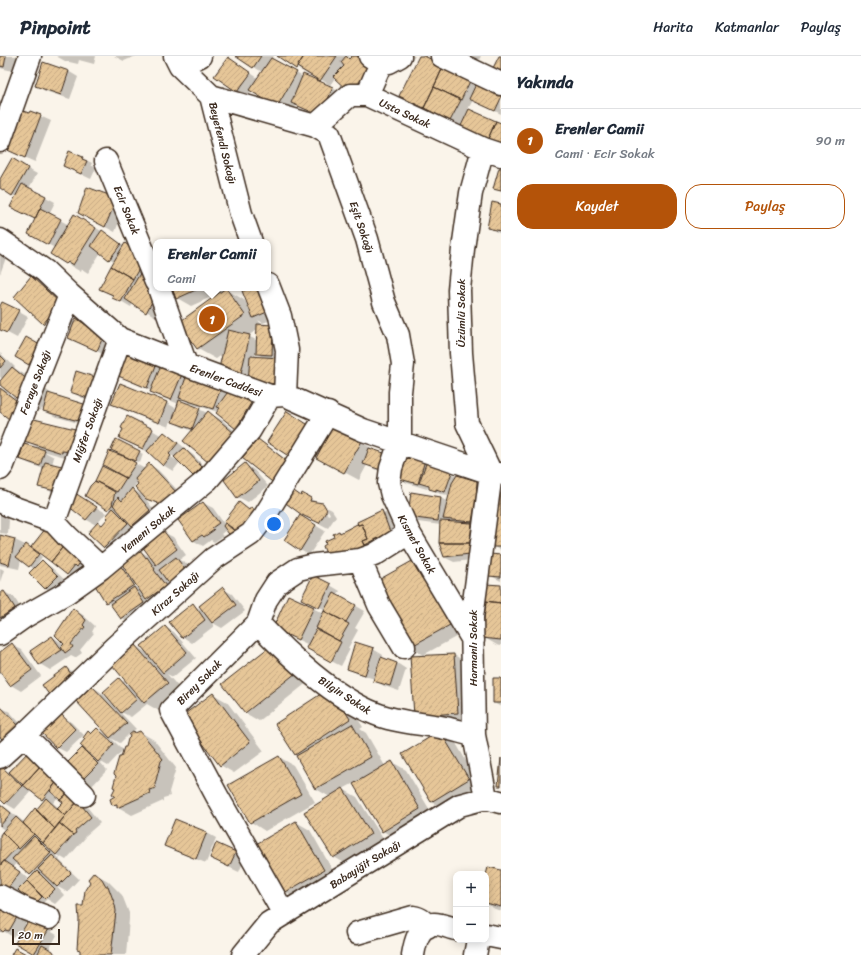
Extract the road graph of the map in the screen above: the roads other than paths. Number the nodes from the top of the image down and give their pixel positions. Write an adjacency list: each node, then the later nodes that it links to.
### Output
1 (30, 56): 10 (street)
2 (200, 56): 5 (street)
3 (442, 56): 6 (street)
4 (384, 58): 8 (street)
5 (177, 61): 7 (street, Beyefendi Sokağı)
6 (501, 84)
7 (211, 96): 9 (street, Eşit Sokağı); 13 (street, Beyefendi Sokağı)
8 (367, 96): 9 (street, Usta Sokak); 11 (street, Usta Sokak)
9 (314, 126): 23 (street, Eşit Sokağı)
10 (0, 141)
11 (492, 152): 25 (street, Üzümlü Sokak)
12 (106, 161): 15 (street, Ecir Sokak)
13 (250, 239)
14 (0, 240): 18 (street, Erenler Caddesi)
15 (153, 275)
16 (160, 291): 20 (street)
17 (270, 291): 21 (street)
18 (70, 295): 19 (street, Erenler Caddesi); 24 (street, Feraye Sokağı)
19 (120, 339): 20 (street, Erenler Caddesi); 27 (street, Miğfer Sokağı)
20 (186, 365): 21 (street, Erenler Caddesi)
21 (278, 395): 22 (street, Erenler Caddesi); 30 (street, Yemeni Sokak)
22 (328, 413): 23 (street, Erenler Caddesi); 35 (street, Kiraz Sokağı)
23 (400, 442): 25 (street, Erenler Caddesi); 28 (street, Kısmet Sokak)
24 (0, 469)
25 (496, 474): 33 (street, Harmanlı Sokak)
26 (0, 501): 27 (street)
27 (54, 522): 30 (street)
28 (409, 533): 29 (street, Birey Sokak); 33 (street, Kısmet Sokak)
29 (360, 560): 31 (street, Birey Sokak); 34 (street)
30 (100, 568): 32 (street, Yemeni Sokak)
31 (258, 623): 36 (street, Bilgin Sokak); 42 (street, Birey Sokak)
32 (0, 634)
33 (473, 640): 36 (street, Harmanlı Sokak)
34 (404, 647)
35 (24, 735): 37 (street, Kiraz Sokağı); 38 (street)
36 (474, 735): 39 (street, Harmanlı Sokak)
37 (0, 757)
38 (84, 795)
39 (494, 800): 42 (street, Babayiğit Sokağı)
40 (0, 896): 41 (street)
41 (49, 918)
42 (268, 919): 49 (street, Babayiğit Sokağı)
43 (427, 927): 44 (street); 45 (street); 50 (street)
44 (453, 928)
45 (357, 933)
46 (489, 936): 47 (street)
47 (501, 938)
48 (477, 943): 51 (street)
49 (243, 955)
50 (413, 955)
51 (475, 955)

